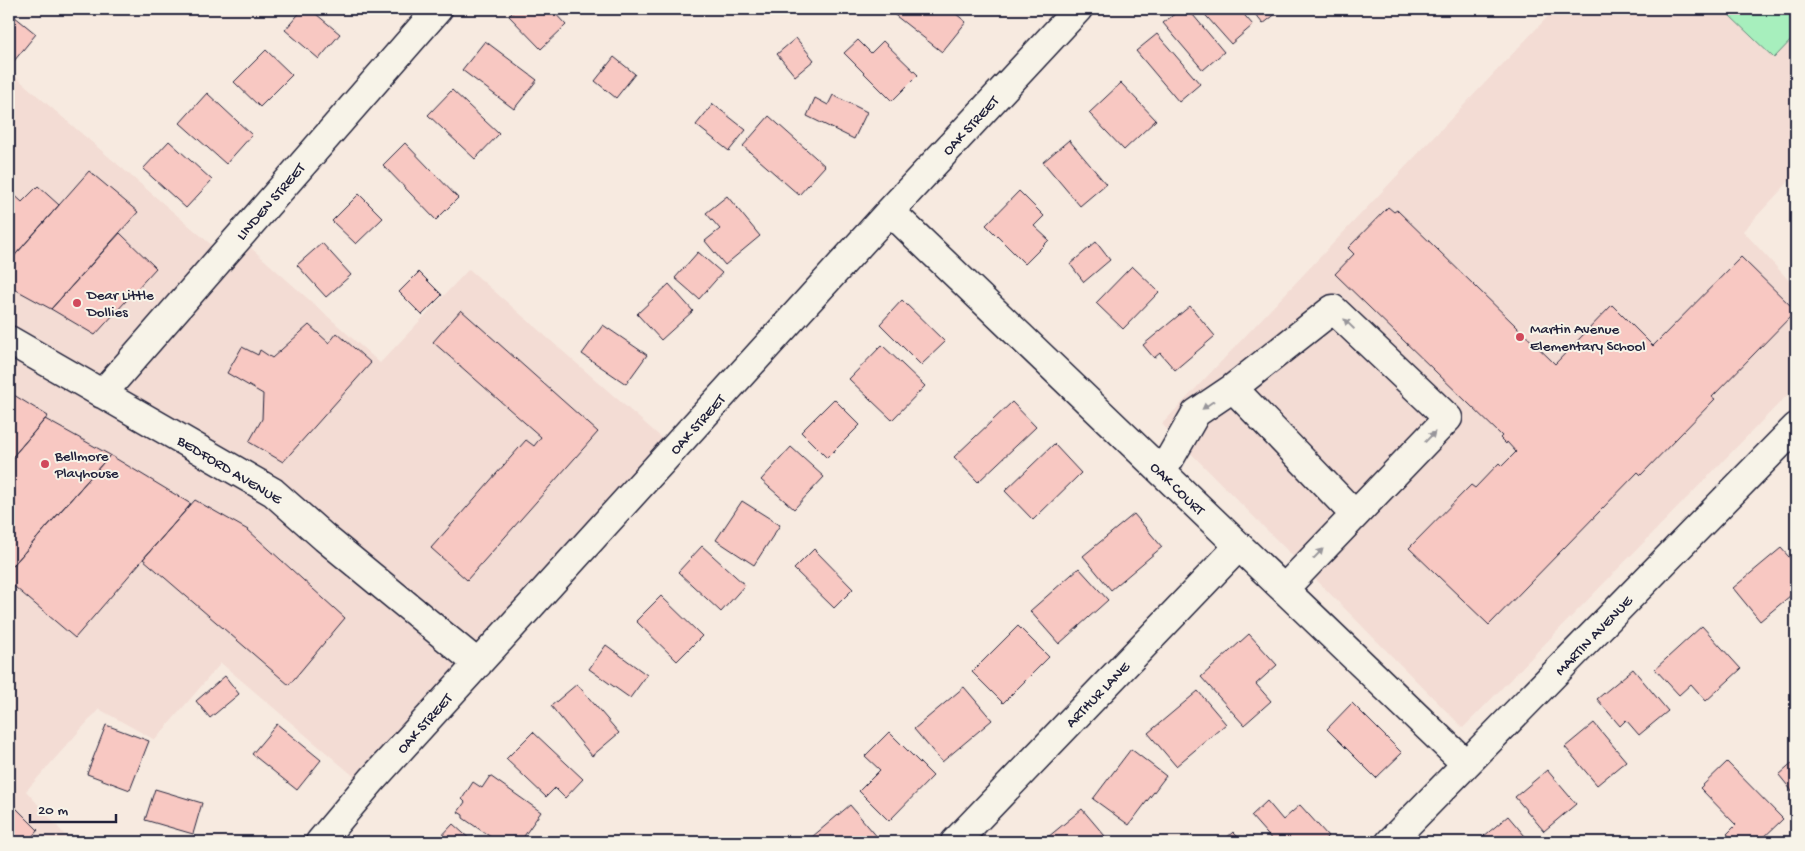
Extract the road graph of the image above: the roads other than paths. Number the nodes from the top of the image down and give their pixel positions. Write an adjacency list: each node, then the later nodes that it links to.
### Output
1 (438, 9): 6 (street, LINDEN STREET)
2 (1078, 9): 3 (street, OAK STREET)
3 (890, 212): 8 (street, OAK COURT); 12 (street, OAK STREET)
4 (9, 340): 6 (street, BEDFORD AVENUE)
5 (1233, 388): 8 (street, one-way to 8); 9 (street); 9 (street, one-way to 5)
6 (102, 394): 12 (street, BEDFORD AVENUE)
7 (1796, 427): 13 (street, MARTIN AVENUE)
8 (1162, 472): 10 (street, OAK COURT)
9 (1355, 516): 11 (street, one-way to 9)
10 (1239, 546): 11 (street, OAK COURT); 15 (street, ARTHUR LANE)
11 (1284, 589): 13 (street, OAK COURT)
12 (478, 664): 14 (street, OAK STREET)
13 (1466, 764): 16 (street, MARTIN AVENUE)
14 (320, 842)
15 (955, 842)
16 (1390, 842)

